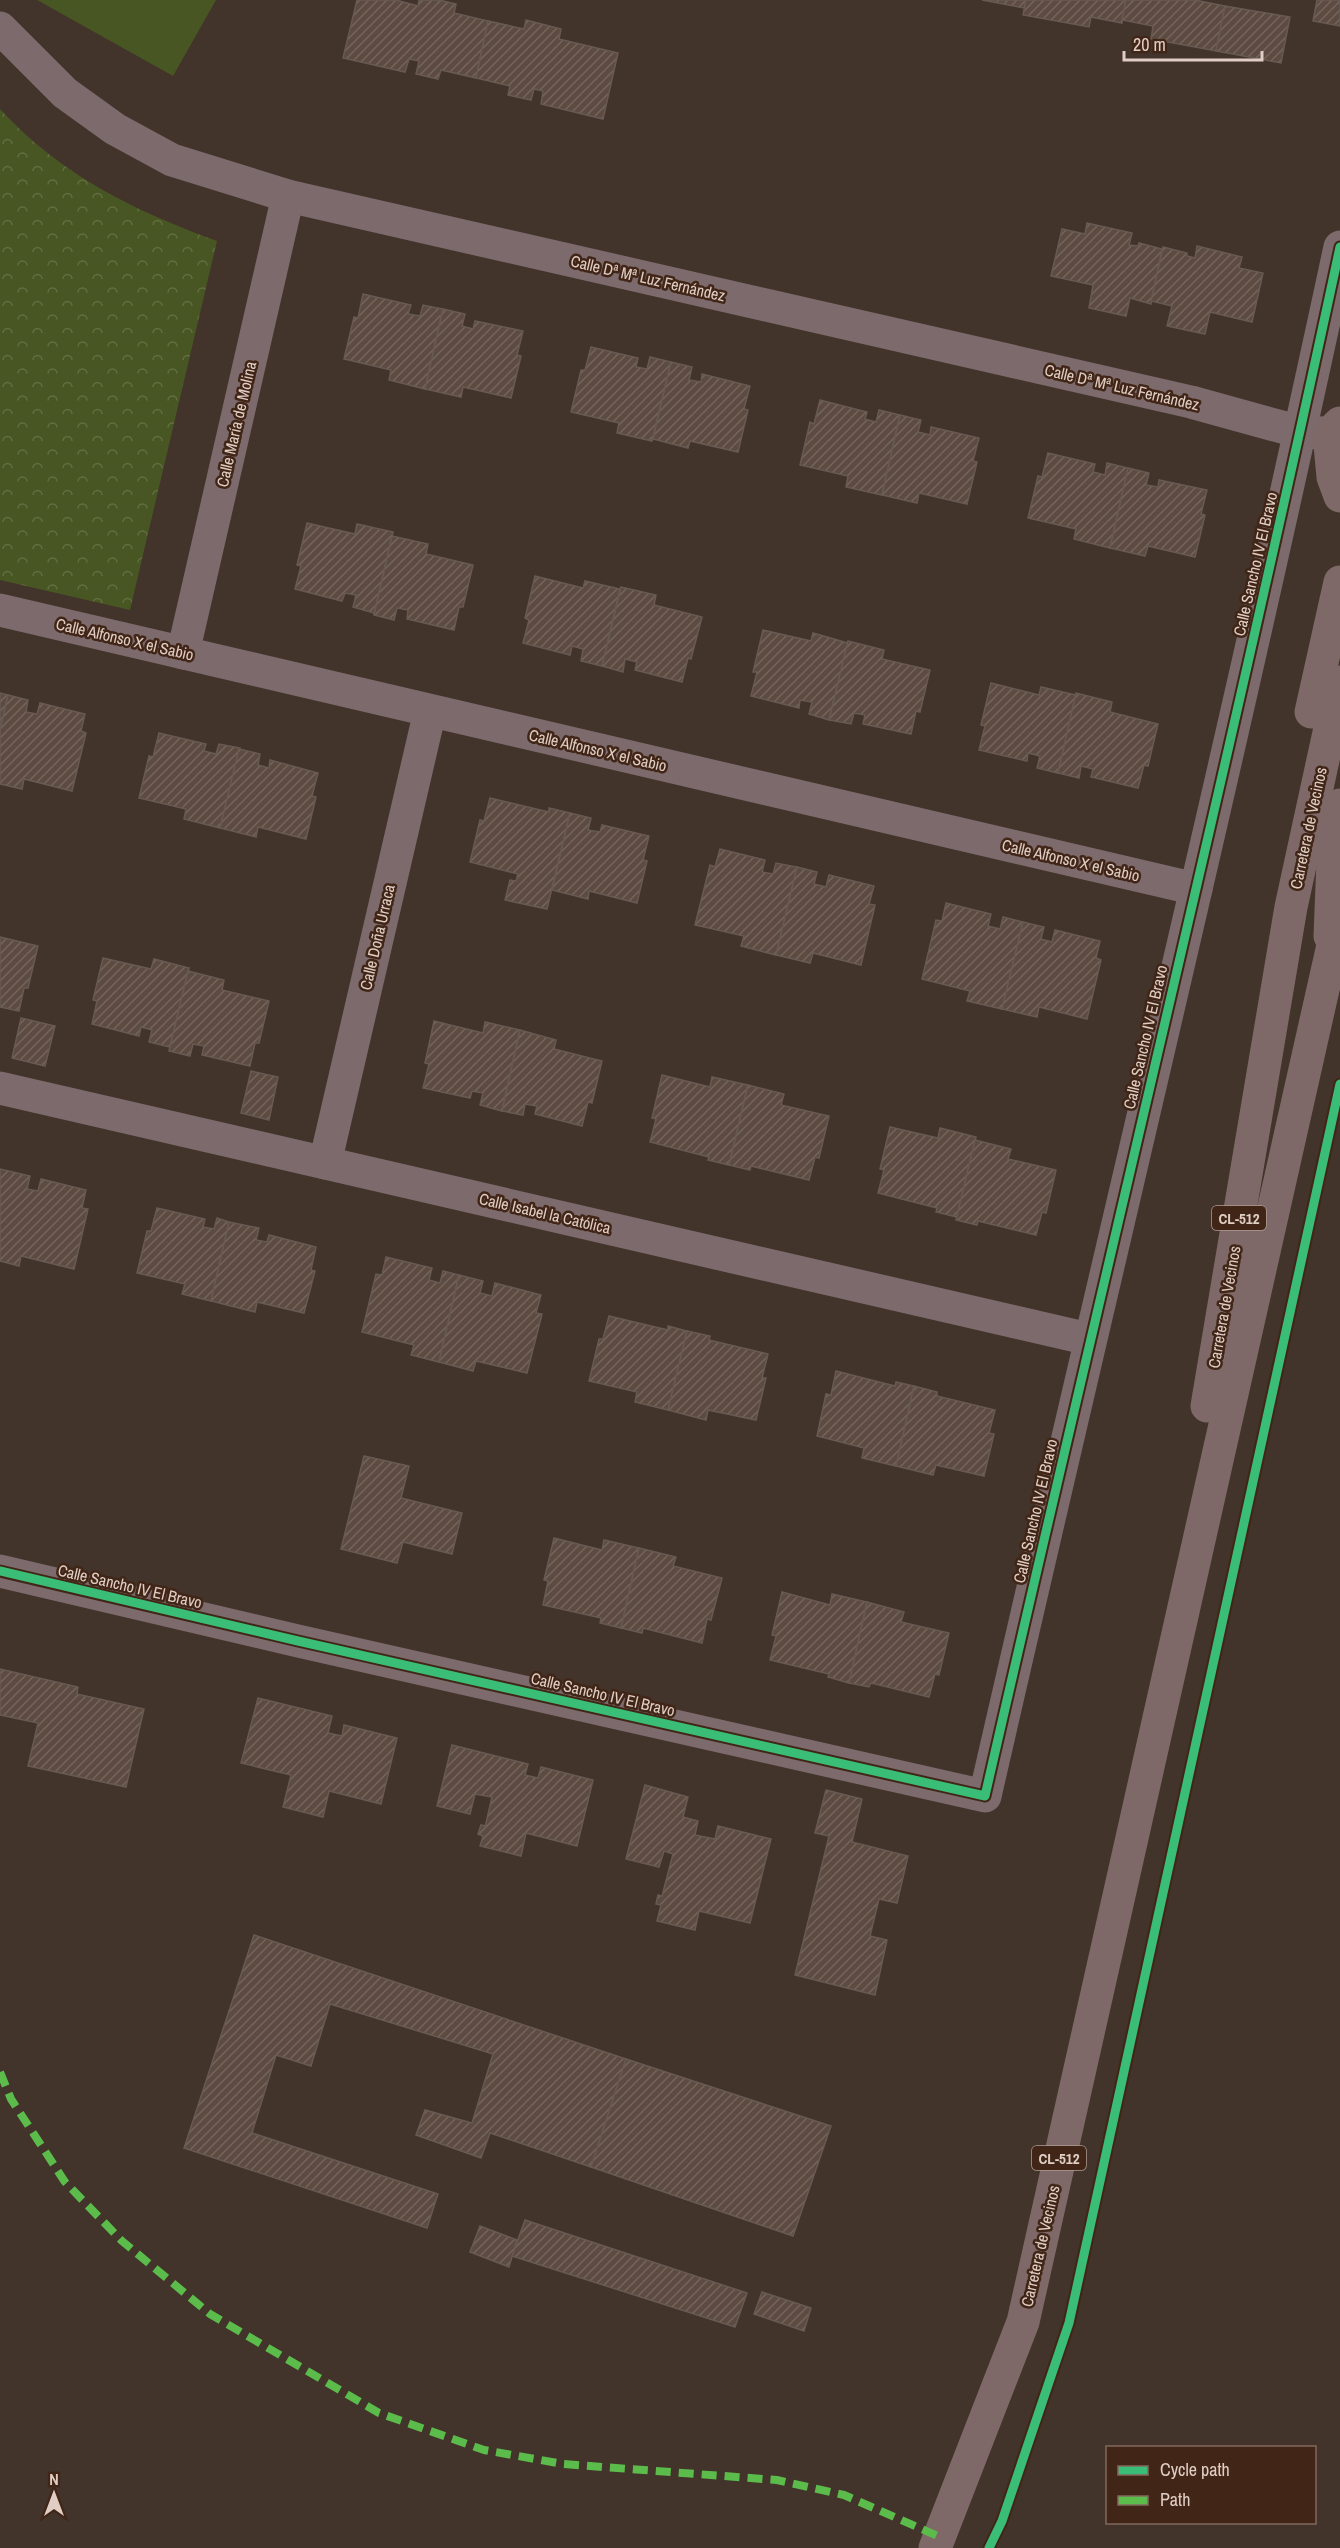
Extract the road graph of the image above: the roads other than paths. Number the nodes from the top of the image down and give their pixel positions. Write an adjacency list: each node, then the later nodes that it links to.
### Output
1 (0, 28): 2 (street, Calle Dª Mª Luz Fernández)
2 (288, 196): 4 (street, Calle Dª Mª Luz Fernández); 8 (street, Calle María de Molina)
3 (1340, 247): 4 (street, Calle Sancho IV El Bravo)
4 (1327, 431): 5 (main road); 12 (street, Calle Sancho IV El Bravo)
5 (1340, 496)
6 (1340, 582): 13 (main road)
7 (0, 610): 8 (street, Calle Alfonso X el Sabio)
8 (183, 652): 10 (street, Calle Alfonso X el Sabio)
9 (1340, 682): 13 (main road, Carretera de Vecinos / CL-512)
10 (430, 711): 12 (street, Calle Alfonso X el Sabio); 17 (street, Calle Doña Urraca)
11 (1340, 805): 15 (main road)
12 (1196, 889): 18 (street, Calle Sancho IV El Bravo)
13 (1291, 907): 20 (main road, Carretera de Vecinos / CL-512)
14 (1340, 914): 15 (main road, Carretera de Vecinos / CL-512)
15 (1329, 962): 20 (main road, Carretera de Vecinos / CL-512)
16 (0, 1088): 17 (street, Calle Isabel la Católica)
17 (325, 1163): 18 (street, Calle Isabel la Católica)
18 (1089, 1339): 19 (street, Calle Sancho IV El Bravo)
19 (0, 1570)
20 (1148, 1757): 21 (main road, Carretera de Vecinos / CL-512)
21 (935, 2548)

